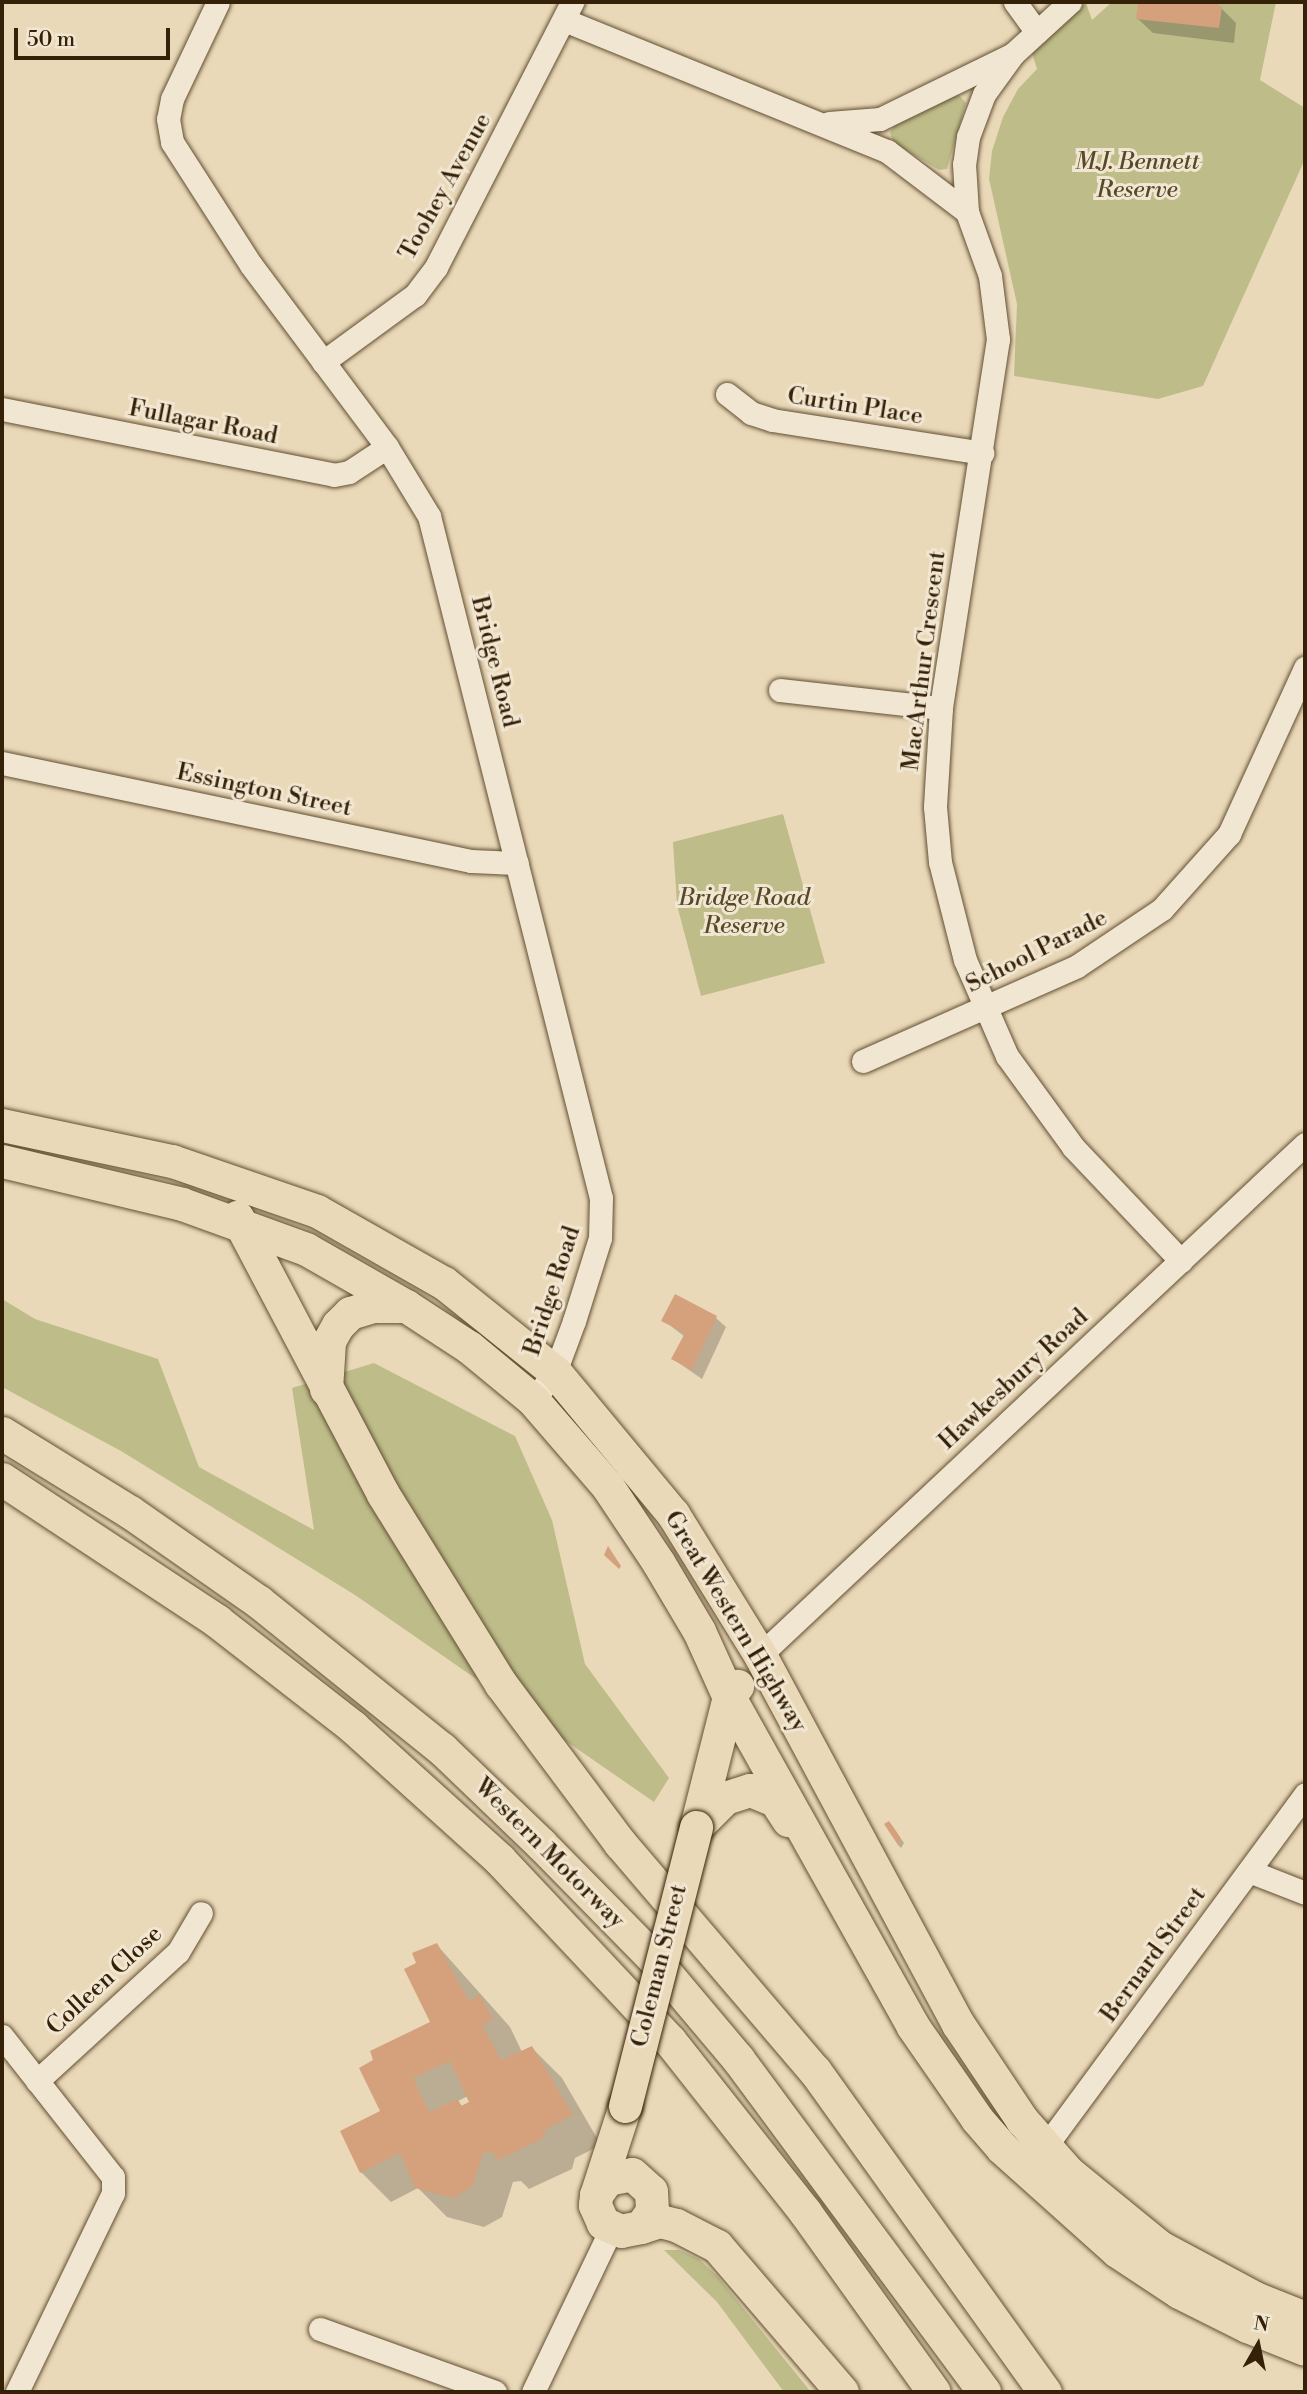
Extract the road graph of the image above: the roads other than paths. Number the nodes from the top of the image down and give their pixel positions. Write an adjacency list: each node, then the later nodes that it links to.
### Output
1 (218, 2): 9 (street, Bridge Road)
2 (1015, 2): 5 (street)
3 (1070, 2): 5 (street)
4 (568, 11): 7 (street); 9 (street, Toohey Avenue)
5 (1037, 32): 6 (street)
6 (1013, 54): 7 (street); 8 (street, MacArthur Crescent)
7 (822, 123): 8 (street)
8 (967, 212): 13 (street, MacArthur Crescent)
9 (323, 362): 12 (street, Bridge Road)
10 (727, 394): 13 (street, Curtin Place)
11 (2, 409): 12 (street, Fullagar Road)
12 (387, 447): 18 (street, Bridge Road)
13 (982, 453): 16 (street, MacArthur Crescent)
14 (1305, 668): 19 (street, School Parade)
15 (780, 690): 16 (street)
16 (941, 708): 19 (street, MacArthur Crescent)
17 (2, 763): 18 (street, Essington Street)
18 (517, 863): 28 (street, Bridge Road)
19 (985, 1008): 20 (street, School Parade); 26 (street, MacArthur Crescent)
20 (863, 1061)
21 (2, 1125): 22 (highway, Great Western Highway)
22 (90, 1143): 25 (highway); 28 (highway, Great Western Highway)
23 (1305, 1144): 26 (street, Hawkesbury Road)
24 (2, 1161): 25 (highway, Great Western Highway)
25 (244, 1225): 27 (highway, Great Western Highway); 29 (highway)
26 (1181, 1261): 33 (street, Hawkesbury Road)
27 (406, 1306): 29 (highway); 30 (highway, Great Western Highway)
28 (555, 1372): 30 (street, Bridge Road); 33 (highway, Great Western Highway)
29 (326, 1389): 57 (highway)
30 (533, 1400): 34 (highway, Great Western Highway)
31 (2, 1433): 56 (highway, Western Motorway)
32 (2, 1479): 55 (highway, Western Motorway)
33 (760, 1655): 34 (highway, Coleman Street); 44 (highway, Great Western Highway)
34 (729, 1697): 36 (highway, Coleman Street); 38 (highway, Great Western Highway)
35 (1305, 1794): 37 (street, Bernard Street)
36 (696, 1827): 38 (highway); 43 (highway, Coleman Street, bridge)
37 (1249, 1871): 39 (street); 44 (street, Bernard Street)
38 (828, 1874): 50 (highway, Great Western Highway)
39 (1305, 1893)
40 (201, 1913): 42 (street, Colleen Close)
41 (2, 2036): 42 (street)
42 (37, 2081): 51 (street)
43 (625, 2106): 45 (highway, Coleman Street); 46 (highway, Coleman Street)
44 (1045, 2147): 48 (highway, Great Western Highway)
45 (646, 2183): 46 (highway); 47 (highway)
46 (596, 2195): 47 (highway)
47 (626, 2228): 53 (street); 54 (highway)
48 (1305, 2318)
49 (320, 2329): 52 (street)
50 (1305, 2348)
51 (17, 2392)
52 (495, 2392)
53 (533, 2392)
54 (842, 2392)
55 (934, 2392)
56 (984, 2392)
57 (1045, 2392)

